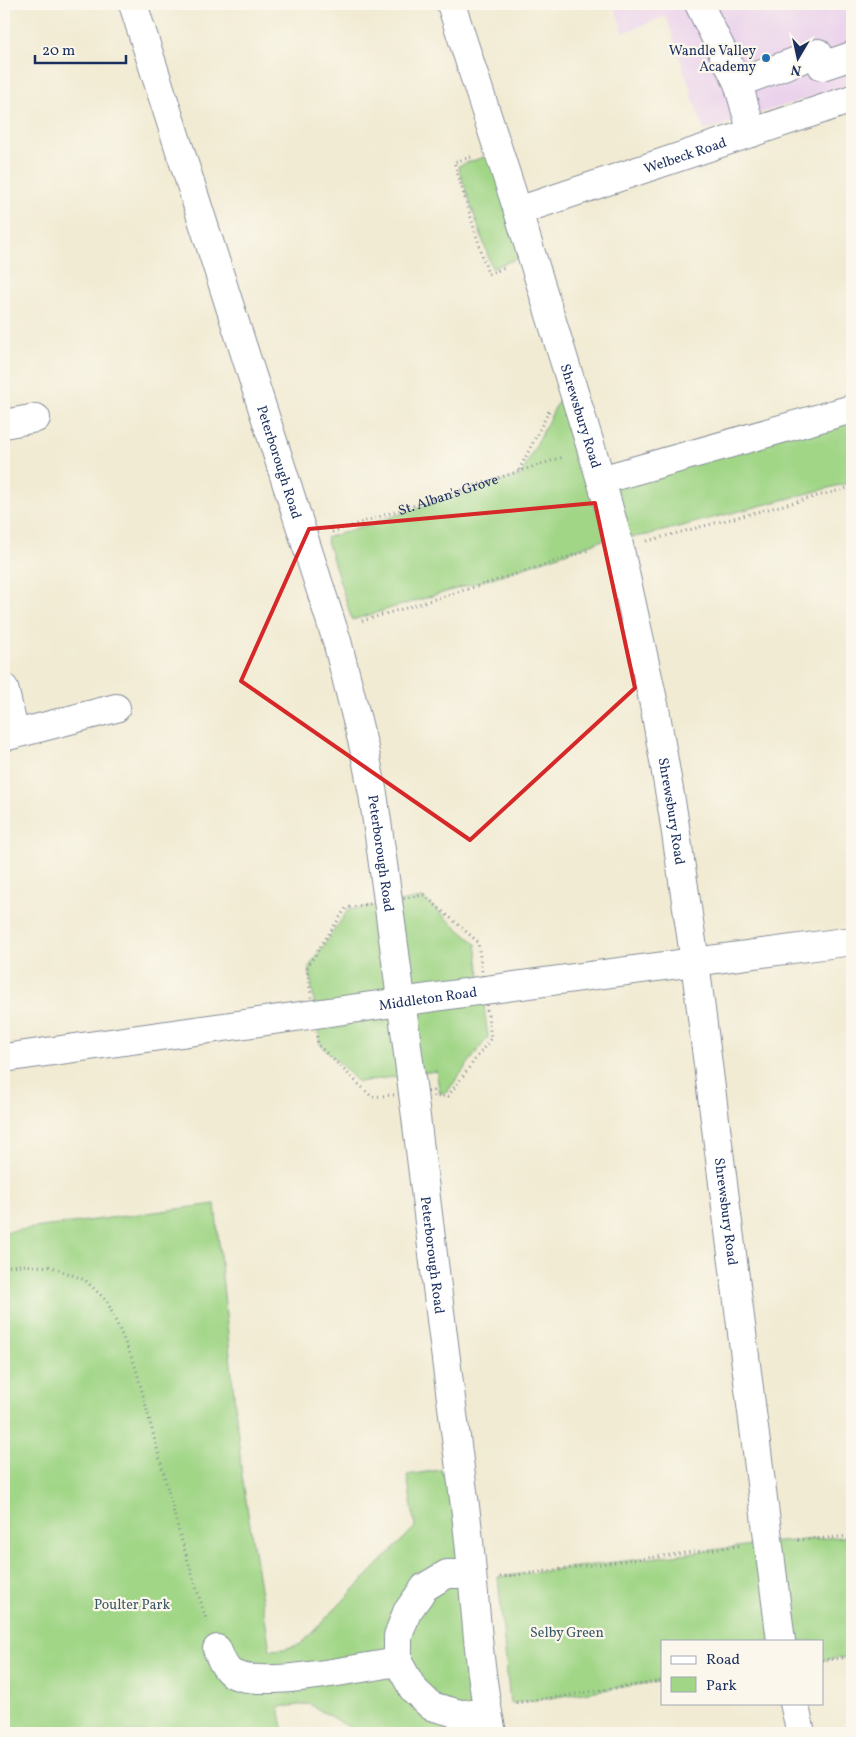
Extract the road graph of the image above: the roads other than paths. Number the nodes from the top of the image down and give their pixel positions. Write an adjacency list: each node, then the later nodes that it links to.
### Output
1 (133, 4): 18 (street, Peterborough Road)
2 (451, 4): 8 (street, Shrewsbury Road)
3 (699, 4): 5 (street)
4 (852, 56): 5 (street)
5 (738, 83): 7 (street)
6 (852, 99): 7 (street, Welbeck Road)
7 (752, 133): 8 (street, Welbeck Road)
8 (518, 211): 12 (street, Shrewsbury Road)
9 (852, 409): 12 (street)
10 (36, 418): 11 (street)
11 (4, 424)
12 (601, 480): 17 (street, Shrewsbury Road)
13 (4, 688): 15 (street)
14 (116, 708): 15 (street)
15 (10, 736)
16 (852, 941): 17 (street, Middleton Road)
17 (695, 962): 18 (street, Middleton Road); 21 (street, Shrewsbury Road)
18 (401, 1002): 19 (street, Middleton Road); 20 (street, Peterborough Road)
19 (4, 1058)
20 (472, 1574): 23 (street); 25 (street, Peterborough Road)
21 (781, 1640)
22 (216, 1649): 23 (street)
23 (398, 1662): 25 (street)
24 (794, 1704): 26 (street)
25 (488, 1716)
26 (801, 1733)

